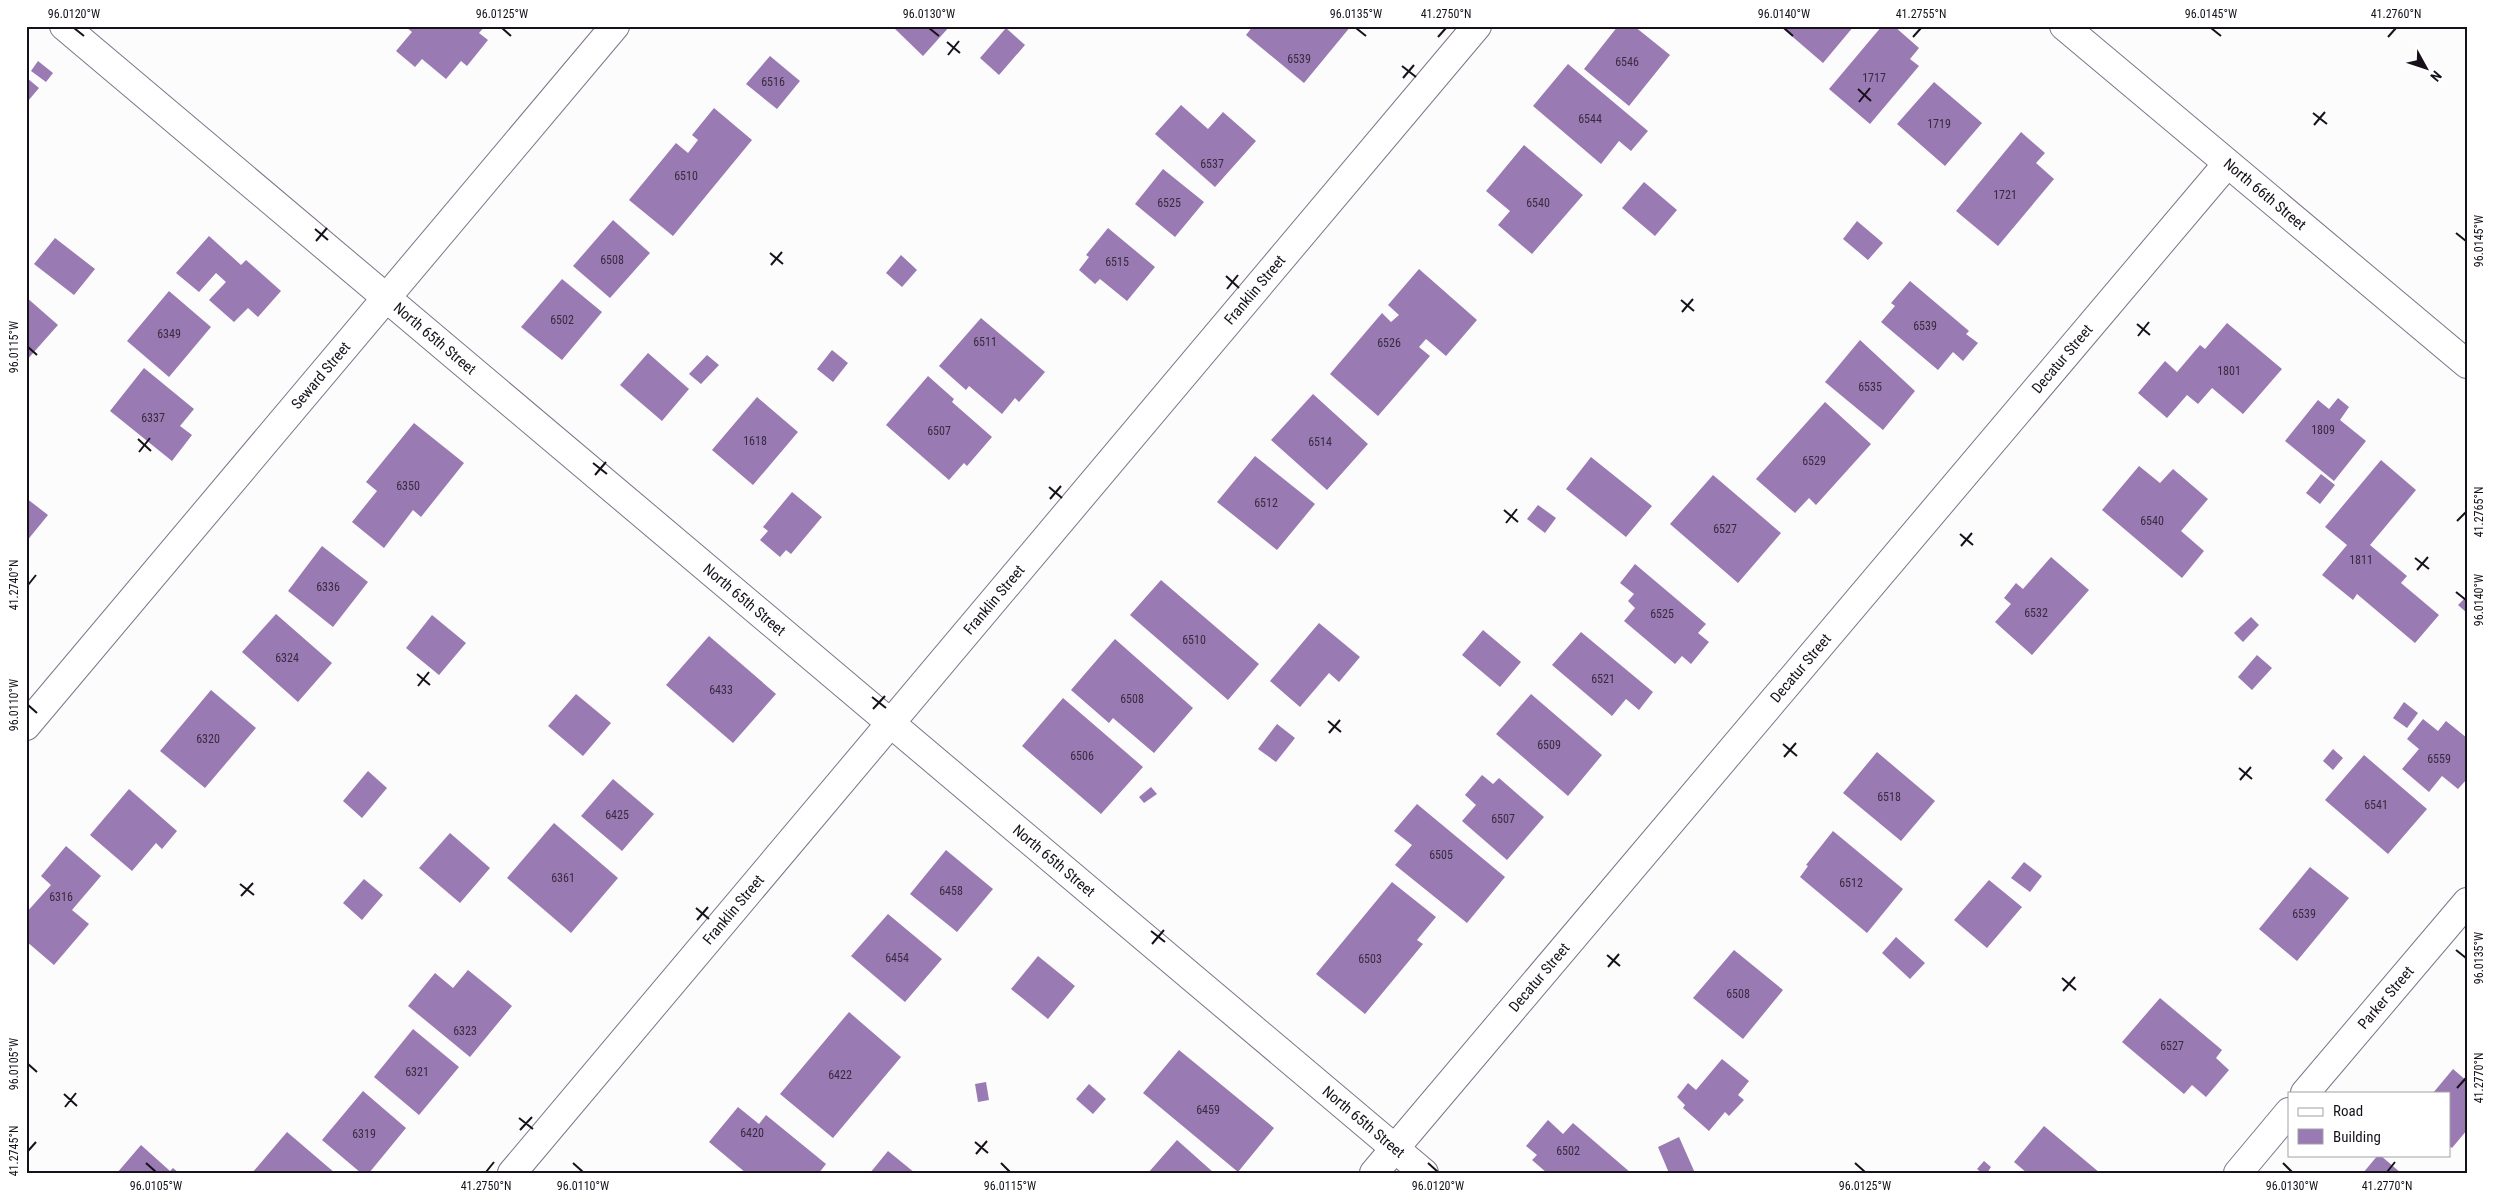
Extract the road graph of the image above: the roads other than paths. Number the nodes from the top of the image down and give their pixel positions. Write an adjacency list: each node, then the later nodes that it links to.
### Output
1 (64, 26): 6 (street, North 65th Street)
2 (615, 26): 6 (street, Seward Street)
3 (1477, 26): 8 (street, Franklin Street)
4 (2064, 26): 5 (street, North 66th Street)
5 (2227, 164): 7 (street, North 66th Street); 13 (street, Decatur Street)
6 (386, 298): 8 (street, North 65th Street); 9 (street, Seward Street)
7 (2467, 364)
8 (890, 723): 13 (street, North 65th Street); 14 (street, Franklin Street)
9 (26, 726)
10 (2467, 902): 11 (street, Parker Street)
11 (2306, 1092)
12 (2288, 1113): 17 (street)
13 (1395, 1148): 15 (street, Decatur Street); 16 (street, North 65th Street)
14 (512, 1173)
15 (1374, 1173)
16 (1424, 1173)
17 (2238, 1173)

